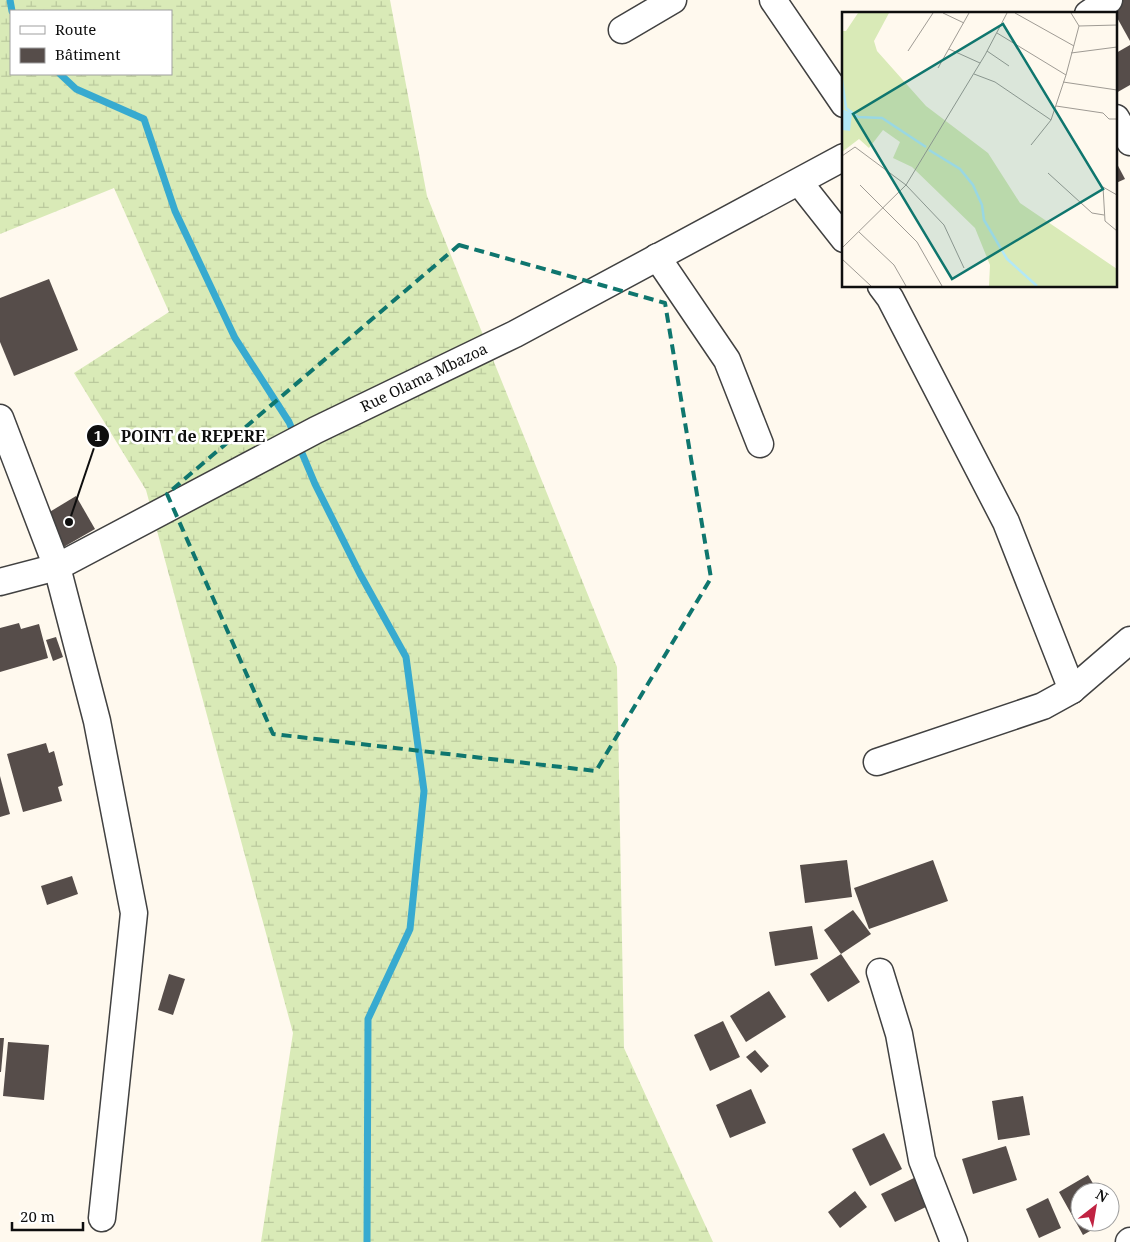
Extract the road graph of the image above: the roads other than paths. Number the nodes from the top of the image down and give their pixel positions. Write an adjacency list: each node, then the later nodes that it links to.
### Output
1 (673, 0): 5 (street)
2 (773, 0): 6 (street)
3 (1110, 0): 4 (street)
4 (1091, 12)
5 (622, 30)
6 (842, 101)
7 (1118, 121): 8 (street)
8 (1130, 142)
9 (842, 158): 10 (street, Rue Olama Mbazoa)
10 (799, 182): 11 (street); 12 (street, Rue Olama Mbazoa)
11 (842, 236)
12 (657, 258): 15 (street); 16 (street, Rue Olama Mbazoa)
13 (882, 288): 19 (street)
14 (0, 418): 16 (street)
15 (760, 444)
16 (57, 567): 17 (street, Rue Olama Mbazoa); 22 (street)
17 (0, 582)
18 (1130, 640): 19 (street)
19 (1072, 690): 20 (street)
20 (877, 762)
21 (880, 972): 23 (street)
22 (102, 1218)
23 (954, 1242)

